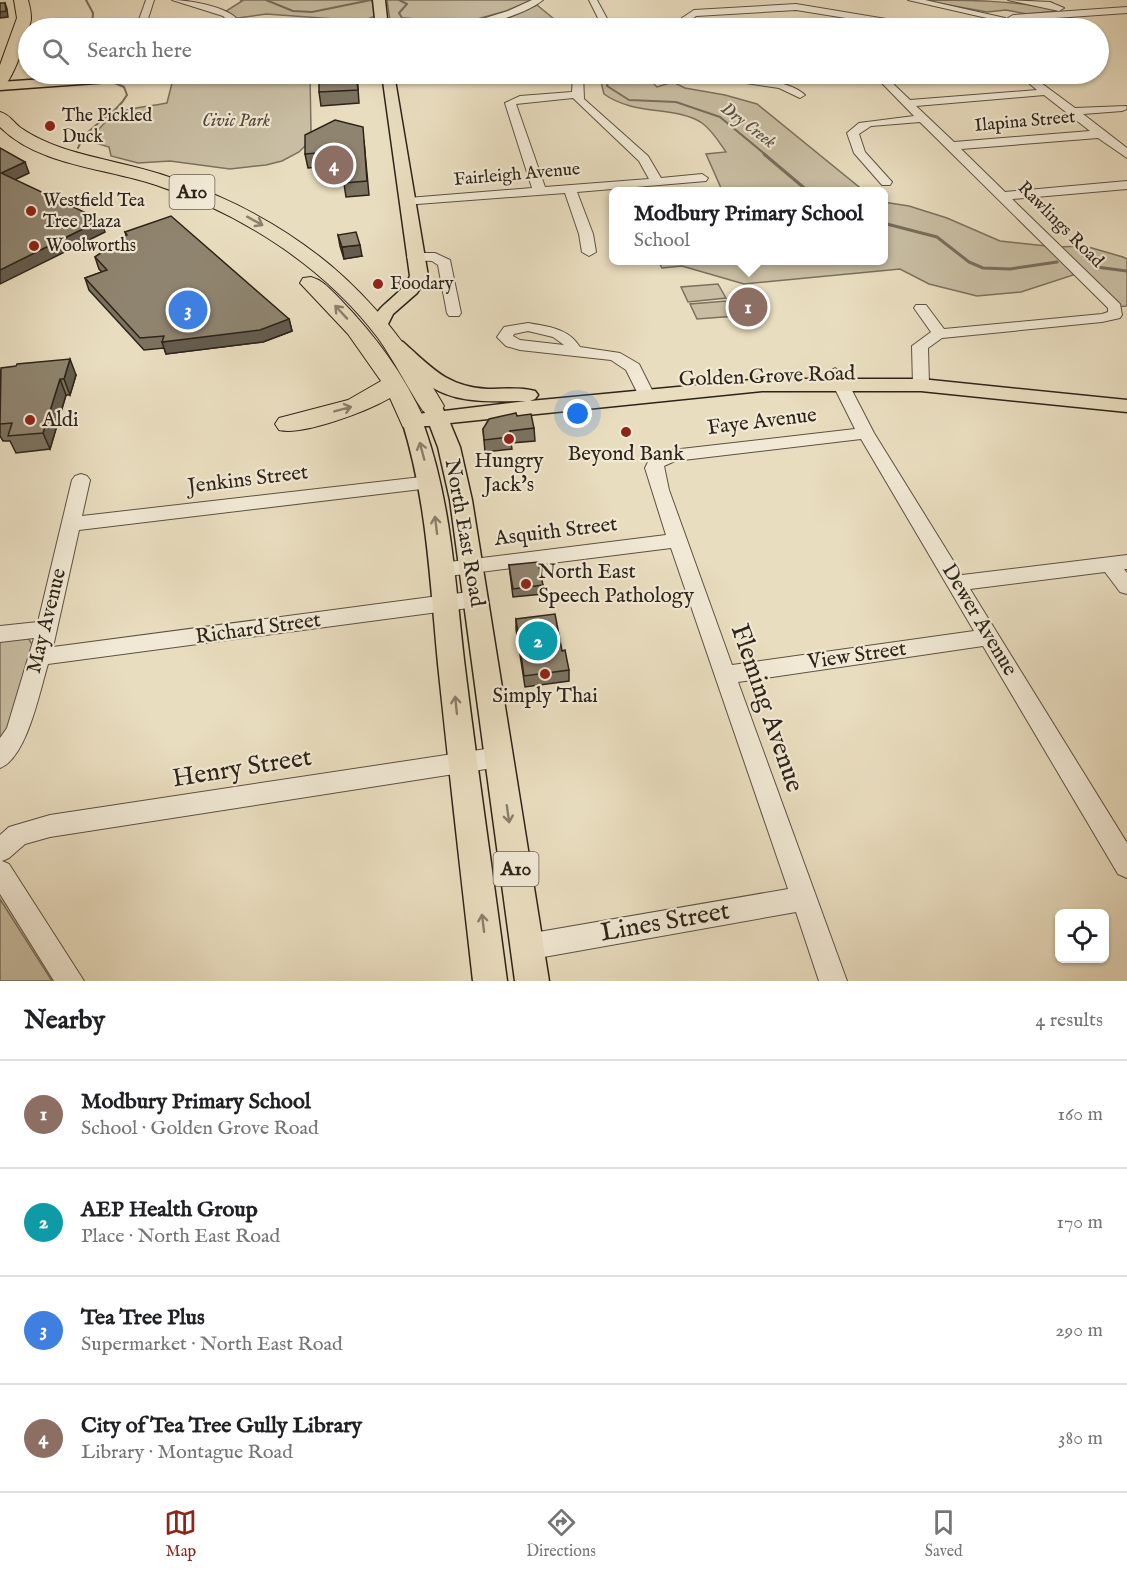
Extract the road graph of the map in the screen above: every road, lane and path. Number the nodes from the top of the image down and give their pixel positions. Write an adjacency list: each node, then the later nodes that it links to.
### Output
1 (150, 0): 17 (street)
2 (176, 0): 18 (street)
3 (539, 0): 20 (street)
4 (548, 0): 21 (street)
5 (593, 0): 22 (street)
6 (740, 0): 11 (street)
7 (1012, 0): 13 (street)
8 (914, 1): 15 (street); 26 (street)
9 (379, 2): 19 (main road)
10 (11, 10): 16 (highway)
11 (748, 10): 14 (street); 23 (street)
12 (1126, 11): 13 (street)
13 (1068, 14): 27 (street)
14 (848, 15): 15 (street); 24 (street)
15 (899, 16): 25 (street)
16 (24, 18)
17 (144, 18)
18 (231, 18)
19 (381, 18)
20 (491, 18)
21 (508, 18)
22 (602, 18)
23 (687, 18)
24 (846, 18)
25 (903, 18)
26 (1004, 18)
27 (1016, 18)
28 (18, 37): 29 (highway)
29 (6, 65): 30 (main road); 32 (highway)
30 (18, 79)
31 (18, 83): 32 (main road)
32 (0, 84)
33 (22, 84): 43 (highway)
34 (390, 84): 63 (main road)
35 (396, 84): 63 (main road)
36 (579, 84): 41 (street)
37 (766, 84): 42 (street)
38 (888, 84): 44 (street, Rawlings Road)
39 (1036, 84): 40 (street)
40 (1046, 92): 44 (street); 46 (street)
41 (576, 95): 55 (street); 60 (street)
42 (800, 95)
43 (0, 96)
44 (908, 103): 48 (street, Rawlings Road)
45 (1122, 108): 46 (street)
46 (1072, 112): 49 (street)
47 (0, 117): 53 (highway, North East Road / A10)
48 (924, 118): 51 (street, Rawlings Road); 56 (street)
49 (1101, 134): 51 (street, Ilapina Street); 52 (street)
50 (0, 138): 53 (highway, North East Road / A10)
51 (953, 146): 61 (street, Rawlings Road)
52 (1127, 154)
53 (74, 163): 64 (highway, North East Road / A10)
54 (702, 178): 55 (street, Fairleigh Avenue)
55 (657, 182): 59 (street, Fairleigh Avenue)
56 (886, 182)
57 (1127, 185): 58 (street)
58 (1113, 186): 61 (street); 62 (street)
59 (570, 189): 60 (street, Fairleigh Avenue); 65 (street)
60 (540, 192): 63 (street, Fairleigh Avenue)
61 (1004, 196): 70 (street, Rawlings Road)
62 (1127, 198)
63 (408, 202): 66 (main road)
64 (281, 251): 69 (highway, North East Road / A10); 72 (highway, North East Road / A10, one-way to 64)
65 (589, 252)
66 (414, 257): 68 (street); 69 (main road)
67 (921, 308): 70 (street)
68 (454, 313)
69 (373, 318): 72 (highway, North East Road / A10)
70 (940, 334): 74 (street)
71 (574, 350): 76 (street)
72 (387, 351): 75 (highway, North East Road / A10); 78 (main road); 80 (highway, North East Road / A10)
73 (837, 378): 74 (main road, Golden Grove Road); 76 (main road, Golden Grove Road); 83 (street, Dewer Avenue)
74 (921, 380): 77 (main road, Golden Grove Road); 79 (main road, Golden Grove Road)
75 (394, 383): 81 (highway, North East Road / A10); 82 (highway, one-way to 75)
76 (645, 389): 78 (main road, Golden Grove Road)
77 (1127, 394)
78 (527, 401): 80 (main road, Golden Grove Road); 84 (main road)
79 (1127, 406)
80 (435, 412): 81 (main road, Golden Grove Road); 84 (main road, North East Road / A10)
81 (410, 415): 87 (main road, North East Road / A10, one-way to 81)
82 (288, 424)
83 (866, 433): 85 (street, Faye Avenue); 93 (street, Dewer Avenue)
84 (449, 447): 91 (main road, North East Road / A10)
85 (663, 458): 89 (street, Fleming Avenue)
86 (81, 480): 88 (street, May Avenue)
87 (430, 482): 88 (street, Jenkins Street); 92 (main road, North East Road / A10, one-way to 87)
88 (71, 524): 97 (street, May Avenue)
89 (677, 540): 91 (street, Asquith Street); 101 (street, Fleming Avenue)
90 (1119, 563): 93 (street); 94 (street)
91 (471, 566): 92 (street, Asquith Street); 95 (main road, North East Road / A10)
92 (441, 570): 96 (main road, North East Road / A10)
93 (956, 583): 99 (street, Dewer Avenue)
94 (1127, 587)
95 (476, 599): 96 (street, Richard Street); 102 (main road, North East Road / A10)
96 (445, 604): 100 (street, Richard Street); 104 (main road, North East Road / A10, one-way to 96)
97 (46, 629): 98 (street); 100 (street, May Avenue)
98 (0, 633)
99 (989, 637): 101 (street, View Street); 106 (street, Dewer Avenue)
100 (40, 657): 103 (street, May Avenue)
101 (726, 675): 108 (street, Fleming Avenue)
102 (499, 757): 104 (street, Henry Street); 109 (main road, North East Road / A10, one-way to 109)
103 (0, 758)
104 (462, 763): 105 (street, Henry Street); 111 (main road, North East Road / A10, one-way to 104)
105 (0, 850)
106 (1127, 866)
107 (0, 872): 110 (street)
108 (804, 898): 109 (street, Lines Street); 113 (street, Fleming Avenue)
109 (527, 946): 112 (main road, North East Road / A10)
110 (70, 981)
111 (490, 981)
112 (532, 981)
113 (833, 981)

